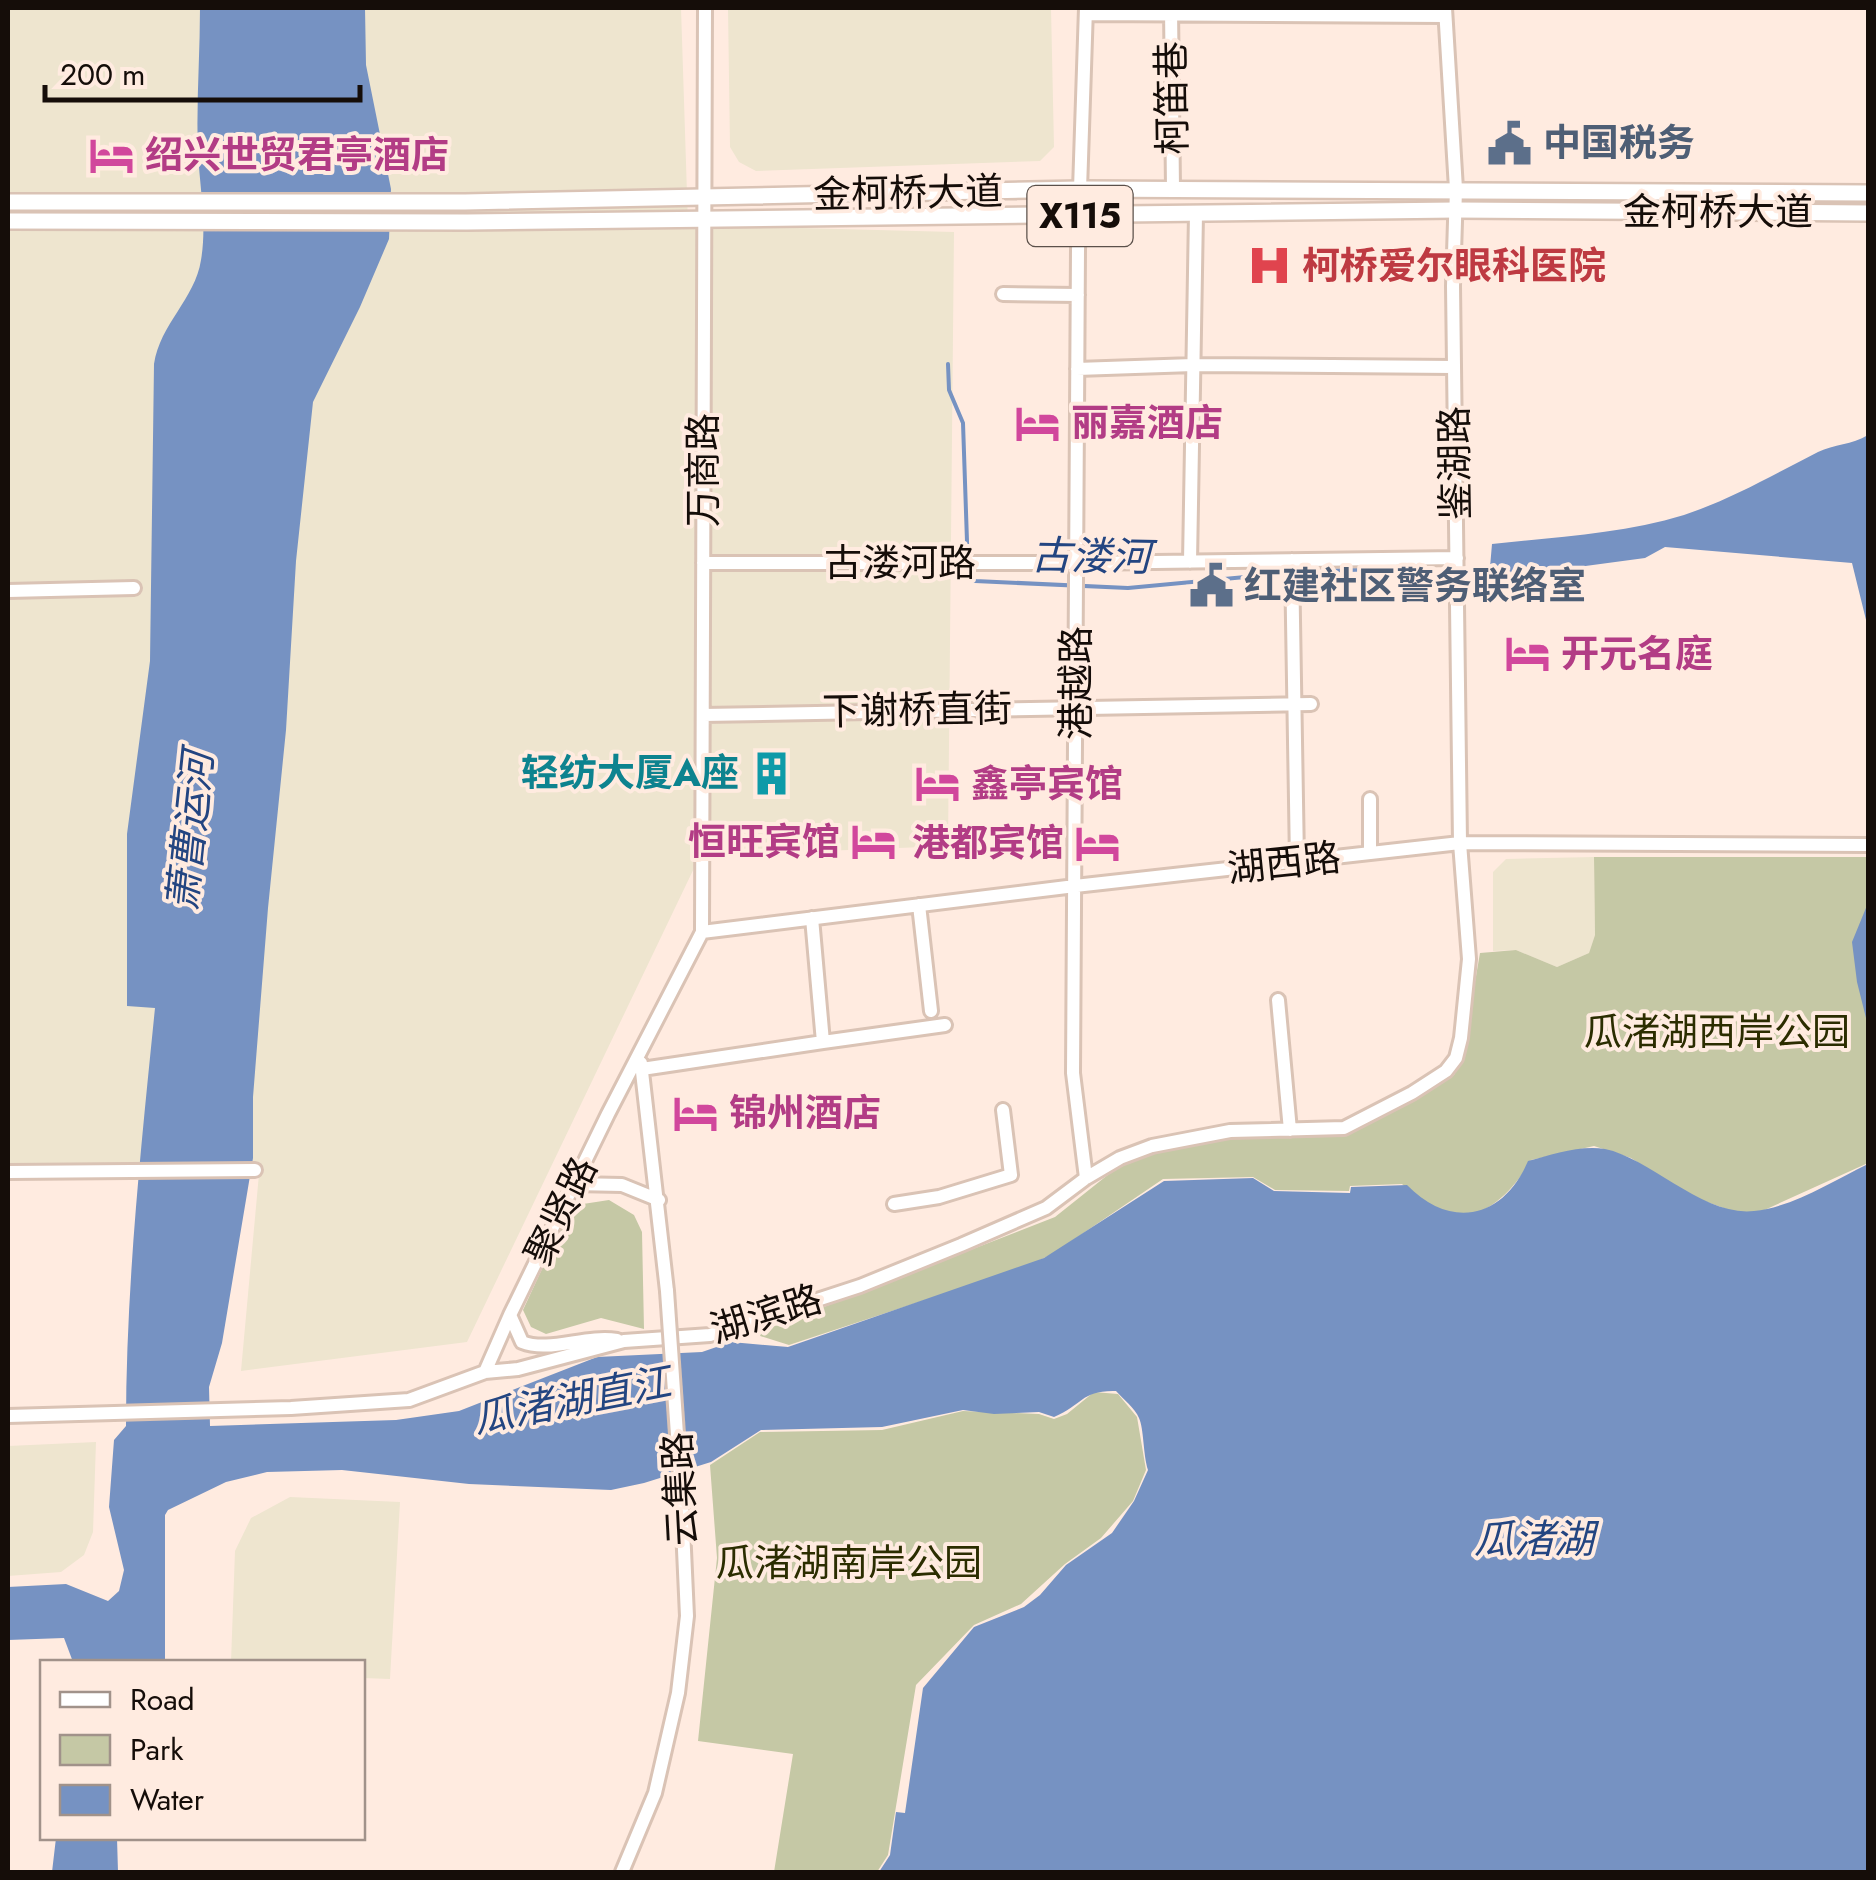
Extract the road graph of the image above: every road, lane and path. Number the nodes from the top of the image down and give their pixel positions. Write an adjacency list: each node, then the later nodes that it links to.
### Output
1 (704, 8): 9 (street, 万商路)
2 (1086, 11): 3 (street); 6 (street, 港越路)
3 (1171, 11): 4 (street); 7 (street, 柯笛巷)
4 (1445, 12): 5 (street, 鉴湖路)
5 (1456, 188): 7 (main road, 金柯桥大道 / X115); 8 (main road, 金柯桥大道 / X115); 11 (street, 鉴湖路)
6 (1080, 189): 7 (main road, 金柯桥大道 / X115); 9 (main road, 金柯桥大道 / X115); 14 (street, 港越路)
7 (1173, 189)
8 (1868, 193)
9 (704, 198): 10 (main road, 金柯桥大道 / X115); 15 (street, 万商路)
10 (8, 202)
11 (1456, 210): 12 (main road, 金柯桥大道 / X115); 13 (main road, 金柯桥大道 / X115); 20 (street, 鉴湖路)
12 (1196, 214): 14 (main road, 金柯桥大道 / X115); 19 (street)
13 (1868, 214)
14 (1079, 216): 15 (main road, 金柯桥大道 / X115); 18 (street, 港越路)
15 (704, 220): 16 (main road, 金柯桥大道 / X115); 23 (street, 万商路)
16 (8, 221)
17 (1003, 294): 18 (street)
18 (1078, 294): 21 (street, 港越路)
19 (1193, 365): 20 (street); 21 (street); 24 (street)
20 (1454, 367): 22 (street, 鉴湖路)
21 (1078, 369): 25 (street, 港越路)
22 (1456, 558): 26 (street, 古溇河路); 34 (street, 鉴湖路)
23 (704, 562): 25 (street, 古溇河路); 32 (street, 万商路)
24 (1190, 562): 25 (street, 古溇河路); 26 (street, 古溇河路)
25 (1076, 563): 31 (street, 港越路)
26 (1292, 568): 29 (street)
27 (134, 588): 28 (street)
28 (8, 591)
29 (1294, 704): 30 (street, 下谢桥直街); 31 (street, 下谢桥直街); 37 (street)
30 (1311, 704)
31 (1076, 707): 32 (street, 下谢桥直街); 38 (street, 港越路)
32 (703, 715): 41 (street, 万商路)
33 (1370, 799): 36 (street)
34 (1460, 843): 35 (street, 湖西路); 36 (street, 湖西路); 45 (street, 鉴湖路)
35 (1868, 845)
36 (1370, 853): 37 (street, 湖西路)
37 (1297, 861): 38 (street, 湖西路)
38 (1075, 886): 39 (street, 湖西路); 53 (street, 港越路)
39 (918, 905): 40 (street, 湖西路); 43 (street)
40 (812, 918): 41 (street, 湖西路); 46 (street)
41 (702, 932): 47 (street)
42 (1278, 1000): 50 (street)
43 (931, 1011)
44 (945, 1026): 46 (street)
45 (1461, 1038): 50 (street, 湖滨路)
46 (823, 1042): 48 (street)
47 (640, 1051): 48 (street, 云集路); 54 (street, 聚贤路)
48 (642, 1069): 55 (street, 云集路)
49 (1003, 1110): 56 (street)
50 (1290, 1130): 53 (street, 湖滨路)
51 (256, 1170): 52 (street)
52 (8, 1172)
53 (1086, 1178): 58 (street, 湖滨路)
54 (574, 1184): 55 (street); 57 (street, 聚贤路)
55 (659, 1200): 61 (street, 云集路, bridge)
56 (894, 1204)
57 (510, 1315): 58 (street); 59 (street, 聚贤路)
58 (624, 1341): 59 (street, 湖滨路)
59 (485, 1372): 60 (street, 湖滨路)
60 (8, 1416)
61 (622, 1872)

